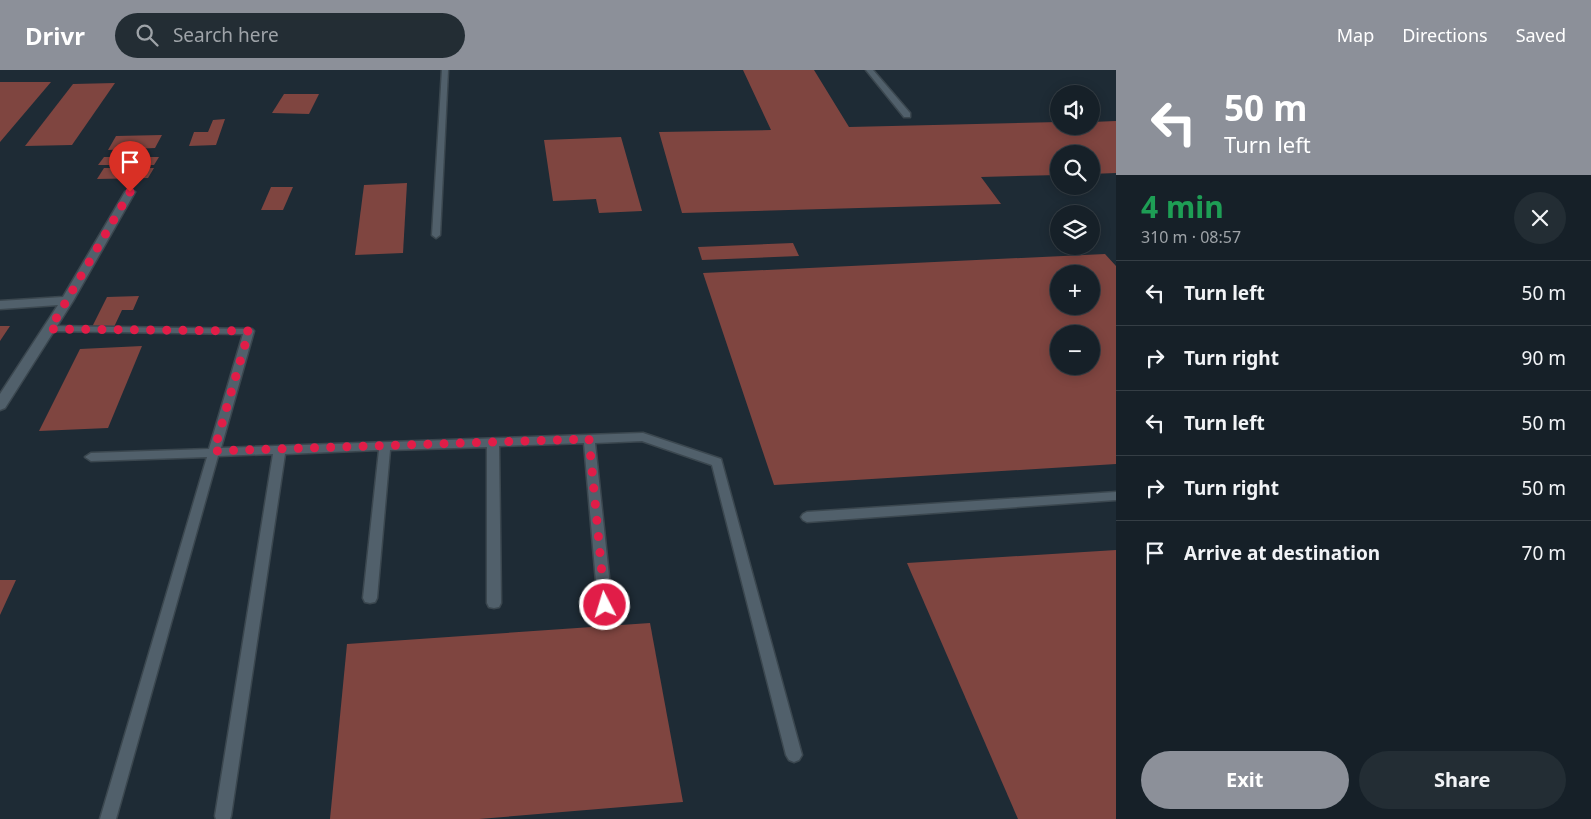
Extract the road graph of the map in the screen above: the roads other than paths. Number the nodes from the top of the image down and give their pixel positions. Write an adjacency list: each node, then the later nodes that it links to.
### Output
1 (445, 70): 5 (lane)
2 (869, 70): 3 (lane)
3 (907, 115)
4 (130, 192): 6 (street)
5 (436, 235)
6 (67, 302): 7 (street); 8 (street)
7 (0, 305)
8 (50, 329): 9 (street); 14 (lane)
9 (0, 405)
10 (589, 439): 11 (lane); 20 (lane); 21 (lane)
11 (493, 442): 12 (lane); 19 (lane)
12 (385, 446): 13 (lane); 18 (lane)
13 (280, 449): 14 (lane); 22 (lane)
14 (214, 451): 15 (lane); 23 (lane)
15 (91, 457)
16 (1116, 496): 17 (lane)
17 (807, 517)
18 (370, 598)
19 (494, 602)
20 (605, 605)
21 (794, 755)
22 (223, 816)
23 (108, 819)

